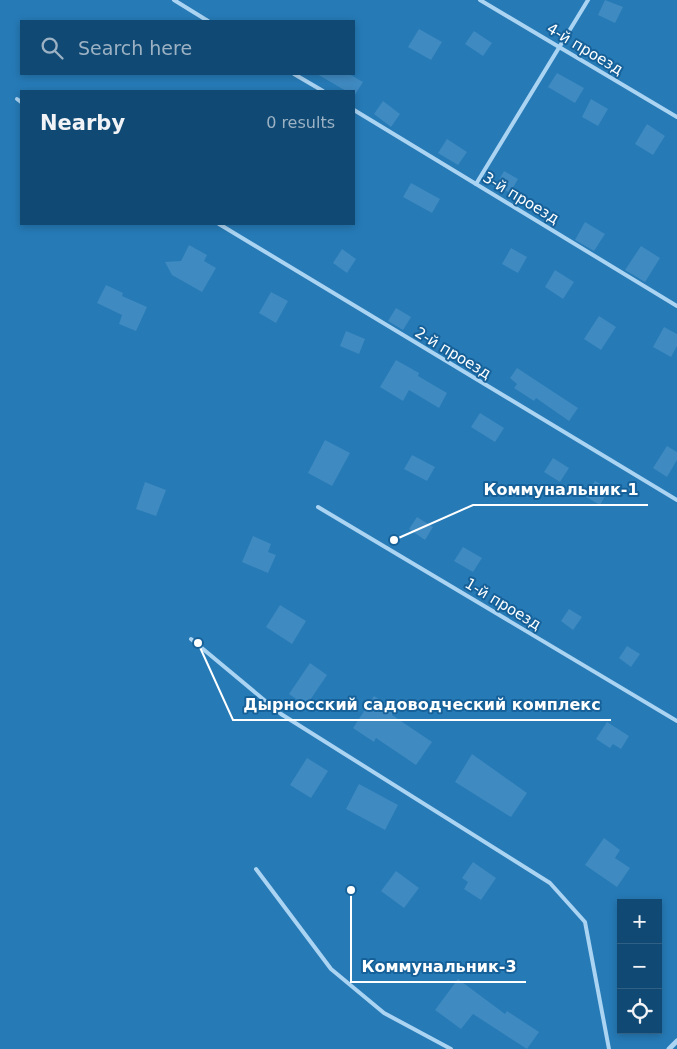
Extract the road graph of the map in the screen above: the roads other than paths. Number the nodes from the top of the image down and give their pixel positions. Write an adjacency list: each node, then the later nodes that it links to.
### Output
1 (174, 0): 4 (lane)
2 (480, 0): 5 (lane, 4-й проезд)
3 (588, 0): 5 (lane)
4 (206, 20)
5 (561, 48): 9 (lane, 4-й проезд); 10 (lane)
6 (296, 75): 7 (lane)
7 (321, 90)
8 (355, 111): 10 (lane, 3-й проезд)
9 (677, 117)
10 (476, 184): 12 (lane, 3-й проезд)
11 (221, 225): 13 (lane, 2-й проезд)
12 (677, 306)
13 (677, 500)
14 (318, 507): 16 (lane, 1-й проезд)
15 (192, 639): 20 (lane)
16 (677, 721)
17 (256, 869): 19 (lane)
18 (677, 1041): 21 (street)
19 (451, 1049)
20 (609, 1049)
21 (669, 1049)

